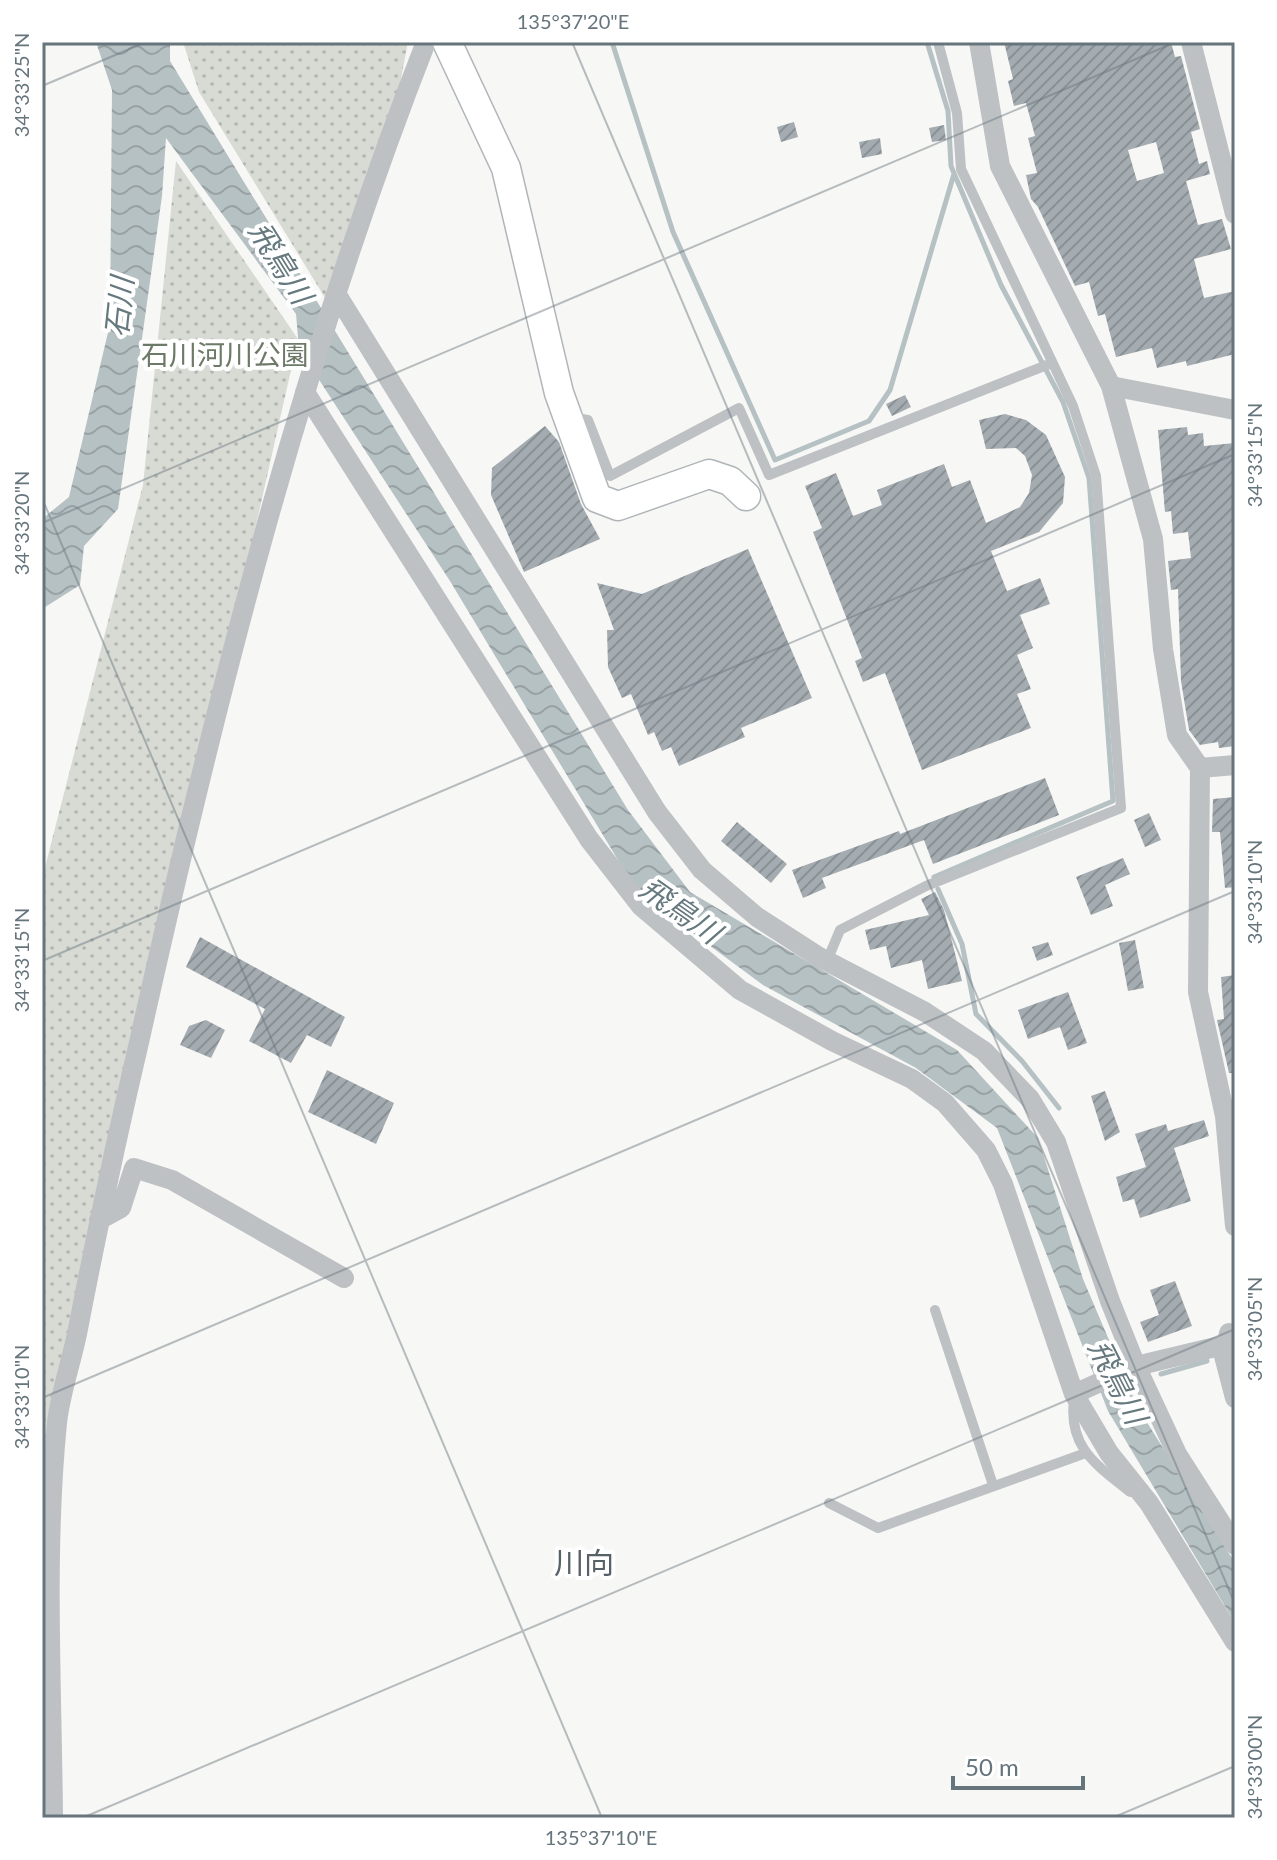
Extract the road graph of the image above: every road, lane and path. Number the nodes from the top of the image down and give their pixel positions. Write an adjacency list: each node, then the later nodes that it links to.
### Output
1 (426, 42): 7 (street)
2 (447, 42): 12 (street)
3 (938, 42): 8 (lane)
4 (979, 42): 9 (street)
5 (1191, 42): 6 (street)
6 (1235, 214)
7 (334, 304): 10 (street); 16 (street)
8 (1052, 363): 12 (lane); 16 (lane)
9 (1111, 386): 11 (street); 15 (street)
10 (305, 392): 17 (street); 24 (street)
11 (1235, 410)
12 (567, 417): 13 (street)
13 (746, 496)
14 (1235, 765): 15 (street)
15 (1200, 768): 18 (street)
16 (827, 961): 23 (street)
17 (99, 1220): 19 (street); 30 (street)
18 (1235, 1226)
19 (344, 1278)
20 (935, 1310): 27 (lane)
21 (1235, 1320): 22 (street)
22 (1230, 1339): 23 (street); 25 (street)
23 (1131, 1368): 24 (street); 31 (street)
24 (1078, 1391): 26 (lane); 28 (street)
25 (1235, 1398)
26 (1083, 1454): 27 (lane); 28 (lane)
27 (993, 1485): 29 (lane)
28 (1145, 1497): 32 (street)
29 (829, 1503)
30 (46, 1518): 33 (street)
31 (1235, 1545)
32 (1235, 1642)
33 (53, 1818)

